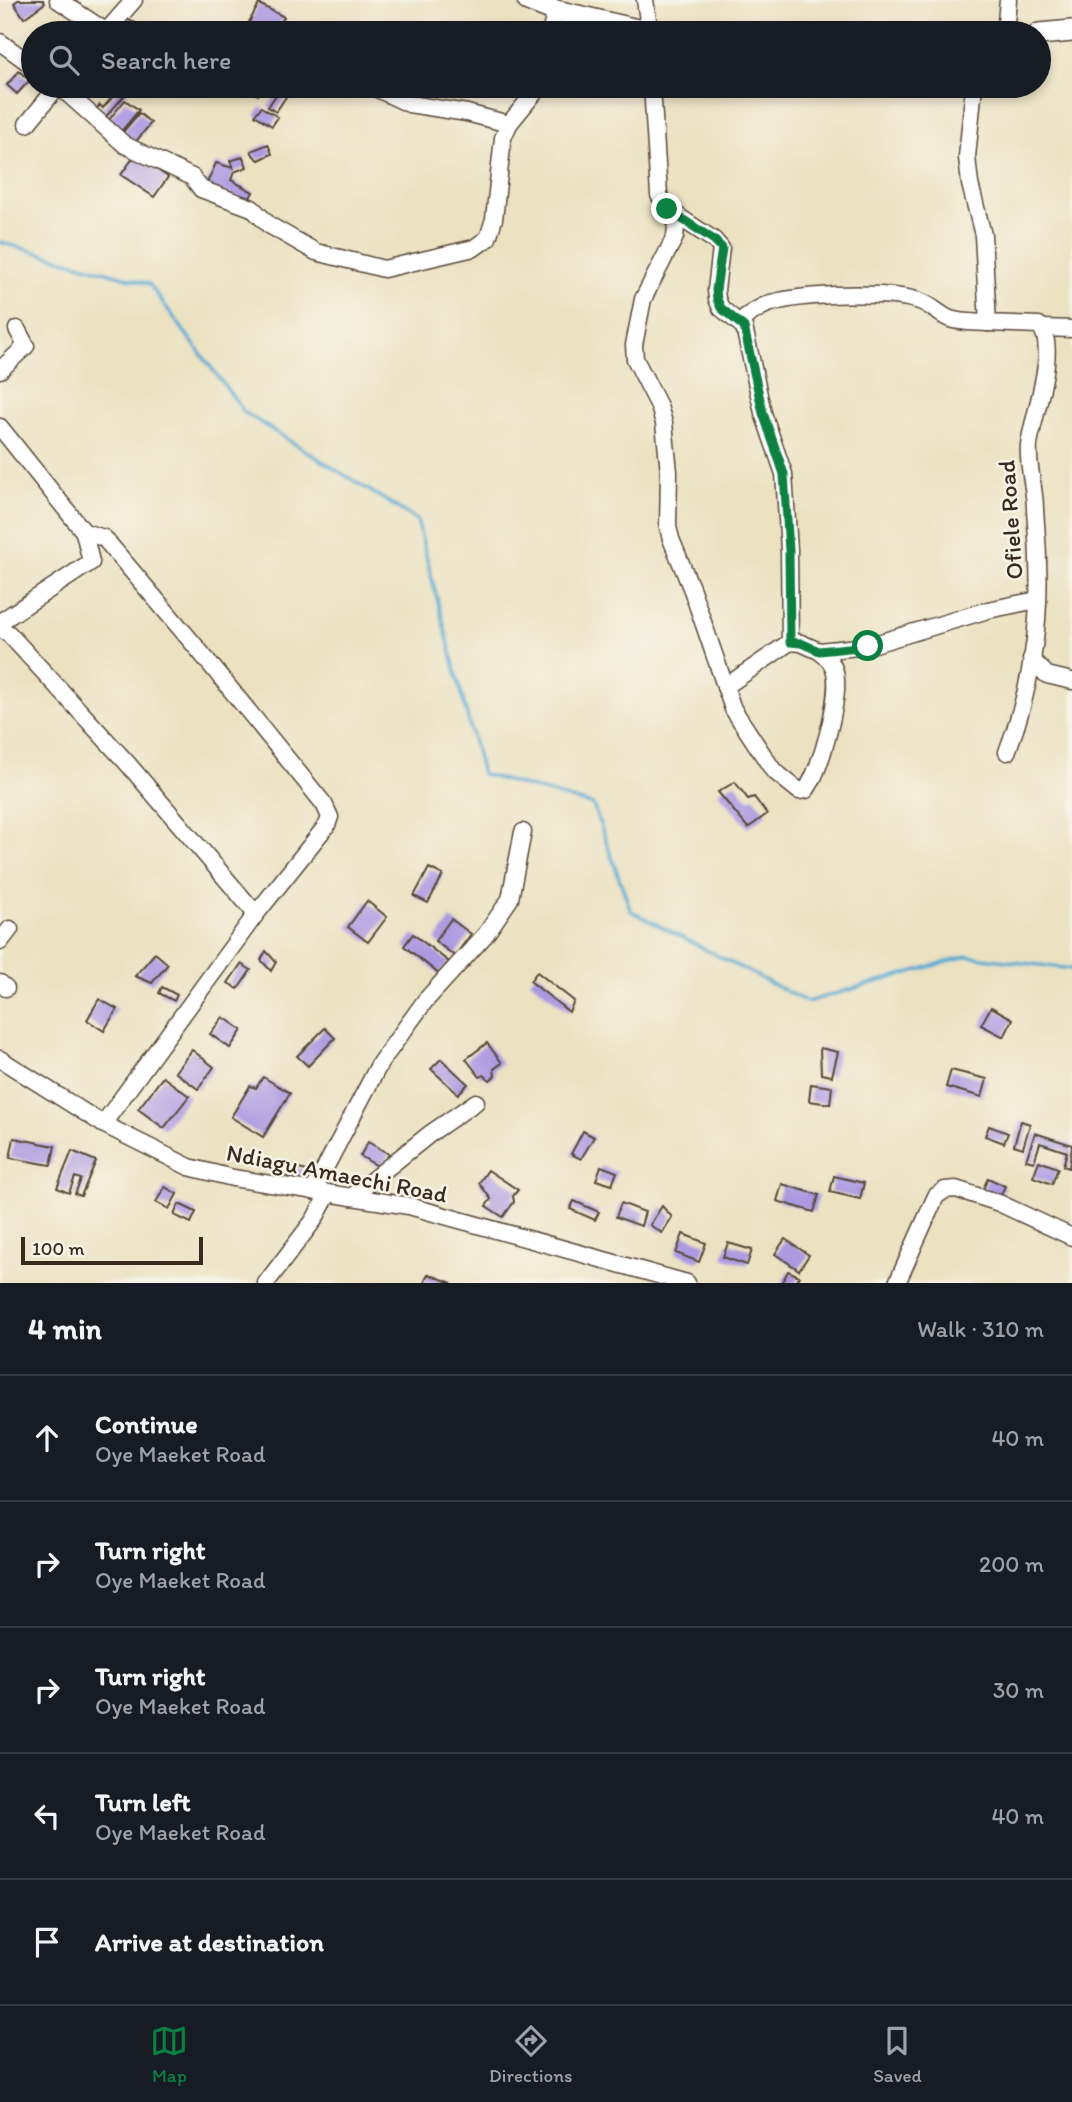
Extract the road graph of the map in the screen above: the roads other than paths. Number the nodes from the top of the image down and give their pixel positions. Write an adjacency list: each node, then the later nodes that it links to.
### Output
1 (58, 0): 7 (street)
2 (134, 0): 8 (street)
3 (528, 0): 6 (main road)
4 (645, 0): 11 (street)
5 (1008, 0): 12 (street)
6 (556, 11): 9 (street); 10 (main road)
7 (89, 21)
8 (116, 21)
9 (553, 21)
10 (599, 21)
11 (648, 21)
12 (1006, 21)
13 (1072, 31): 14 (main road)
14 (1051, 33)
15 (0, 42): 16 (street)
16 (21, 57)
17 (48, 98): 23 (street)
18 (72, 98): 24 (street)
19 (396, 98): 24 (street)
20 (530, 98): 24 (street)
21 (653, 98): 25 (street)
22 (973, 98): 27 (street)
23 (27, 124)
24 (509, 124)
25 (677, 218): 26 (street); 41 (street)
26 (739, 322): 27 (street); 37 (street)
27 (988, 323): 28 (street)
28 (1042, 328): 30 (street); 34 (street, Ofiele Road)
29 (17, 329): 31 (street)
30 (1072, 329)
31 (0, 370)
32 (0, 427): 33 (street)
33 (84, 532): 35 (street); 44 (street)
34 (1037, 600): 38 (street); 39 (street, Ofiele Road)
35 (0, 622)
36 (0, 628): 44 (street)
37 (790, 642): 38 (street); 41 (street)
38 (819, 651): 41 (street)
39 (1031, 659): 40 (street); 42 (street, Ofiele Road)
40 (1072, 681)
41 (725, 687)
42 (1007, 752)
43 (523, 832): 48 (street)
44 (256, 914): 47 (street)
45 (0, 1059): 47 (street, Ndiagu Amaechi Road)
46 (476, 1102): 49 (street)
47 (103, 1124): 48 (street, Ndiagu Amaechi Road)
48 (321, 1192): 49 (street, Ndiagu Amaechi Road); 51 (street)
49 (351, 1197): 52 (street, Ndiagu Amaechi Road)
50 (1072, 1237): 53 (street)
51 (266, 1283)
52 (683, 1283)
53 (897, 1283)

